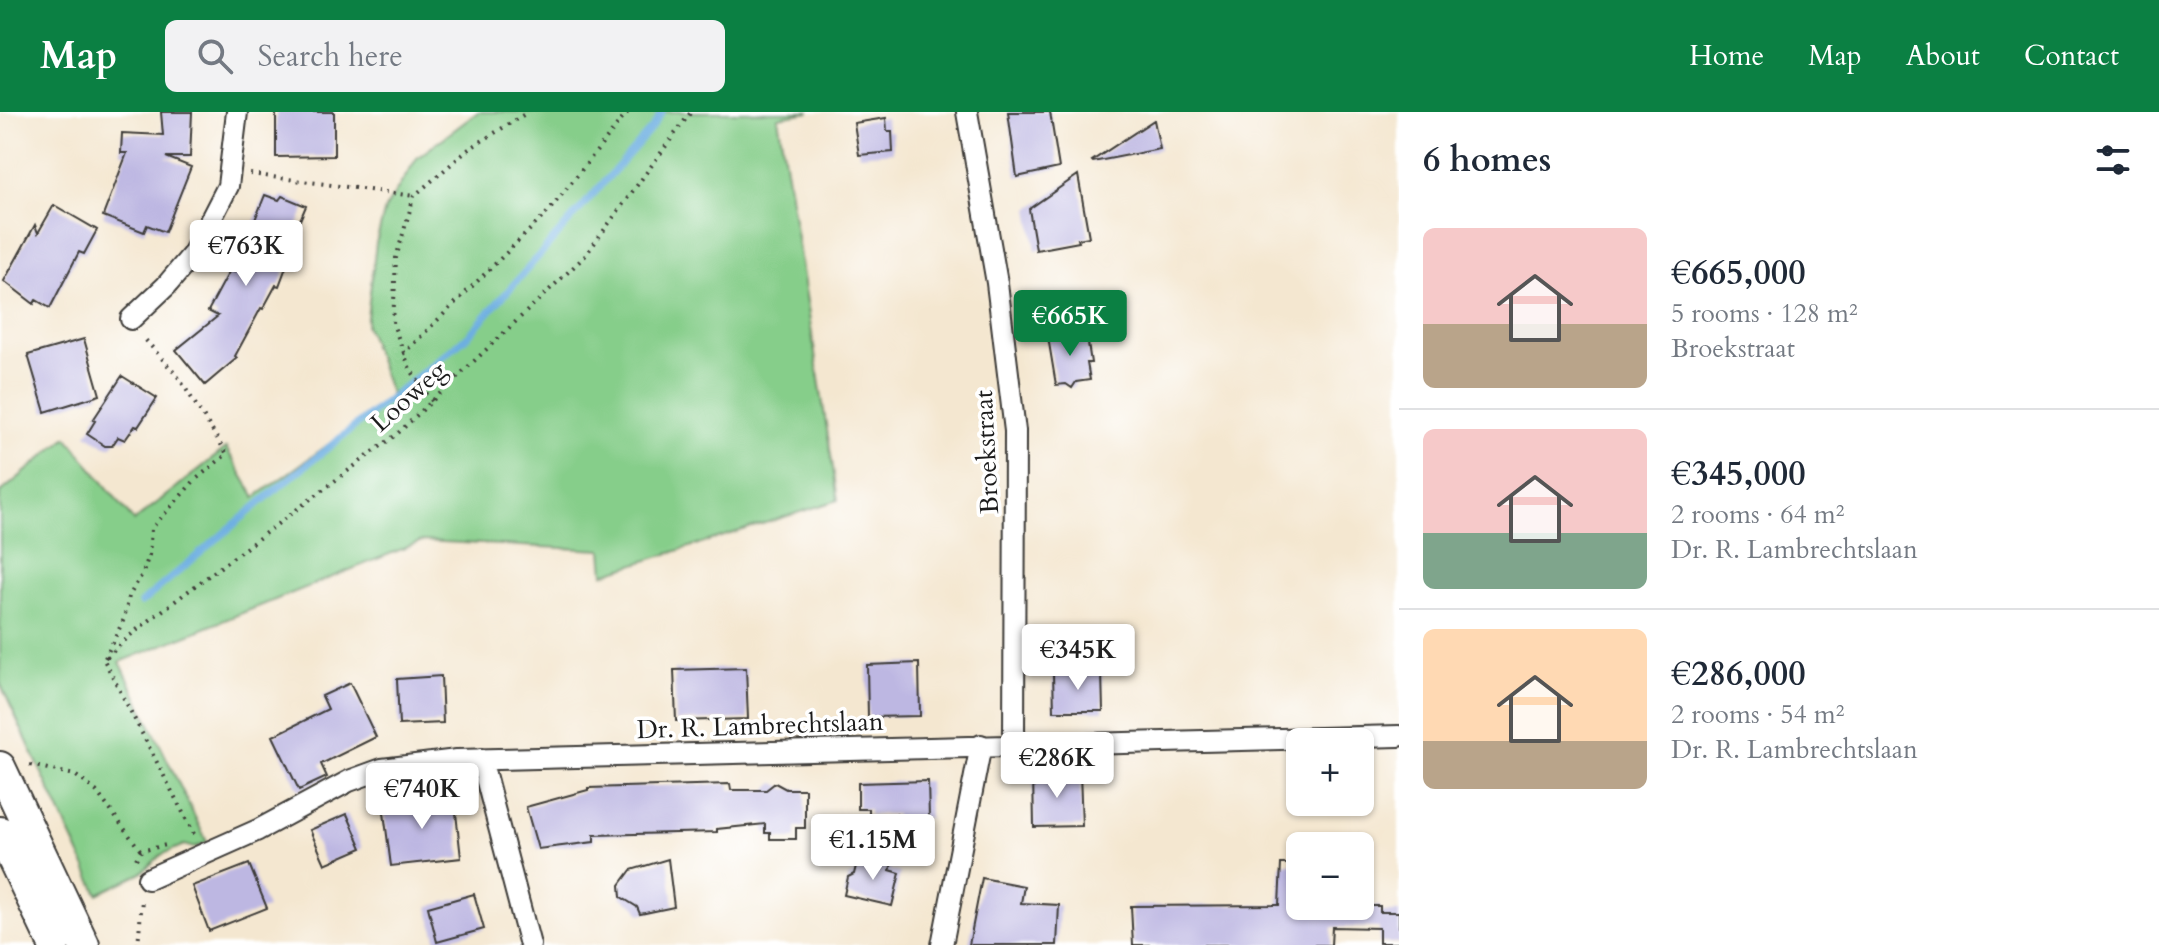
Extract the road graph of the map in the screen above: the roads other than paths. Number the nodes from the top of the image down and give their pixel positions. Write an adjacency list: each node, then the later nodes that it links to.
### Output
1 (237, 112): 3 (street)
2 (967, 112): 5 (street, Broekstraat)
3 (131, 319)
4 (1399, 736): 5 (street, Dr. R. Lambrechtslaan)
5 (1014, 744): 6 (street, Dr. R. Lambrechtslaan)
6 (981, 745): 7 (street, Dr. R. Lambrechtslaan); 14 (street)
7 (481, 759): 10 (street, Dr. R. Lambrechtslaan); 13 (street)
8 (0, 767): 12 (main road)
9 (0, 832): 11 (main road)
10 (148, 879)
11 (54, 945)
12 (84, 945)
13 (530, 945)
14 (942, 945)

